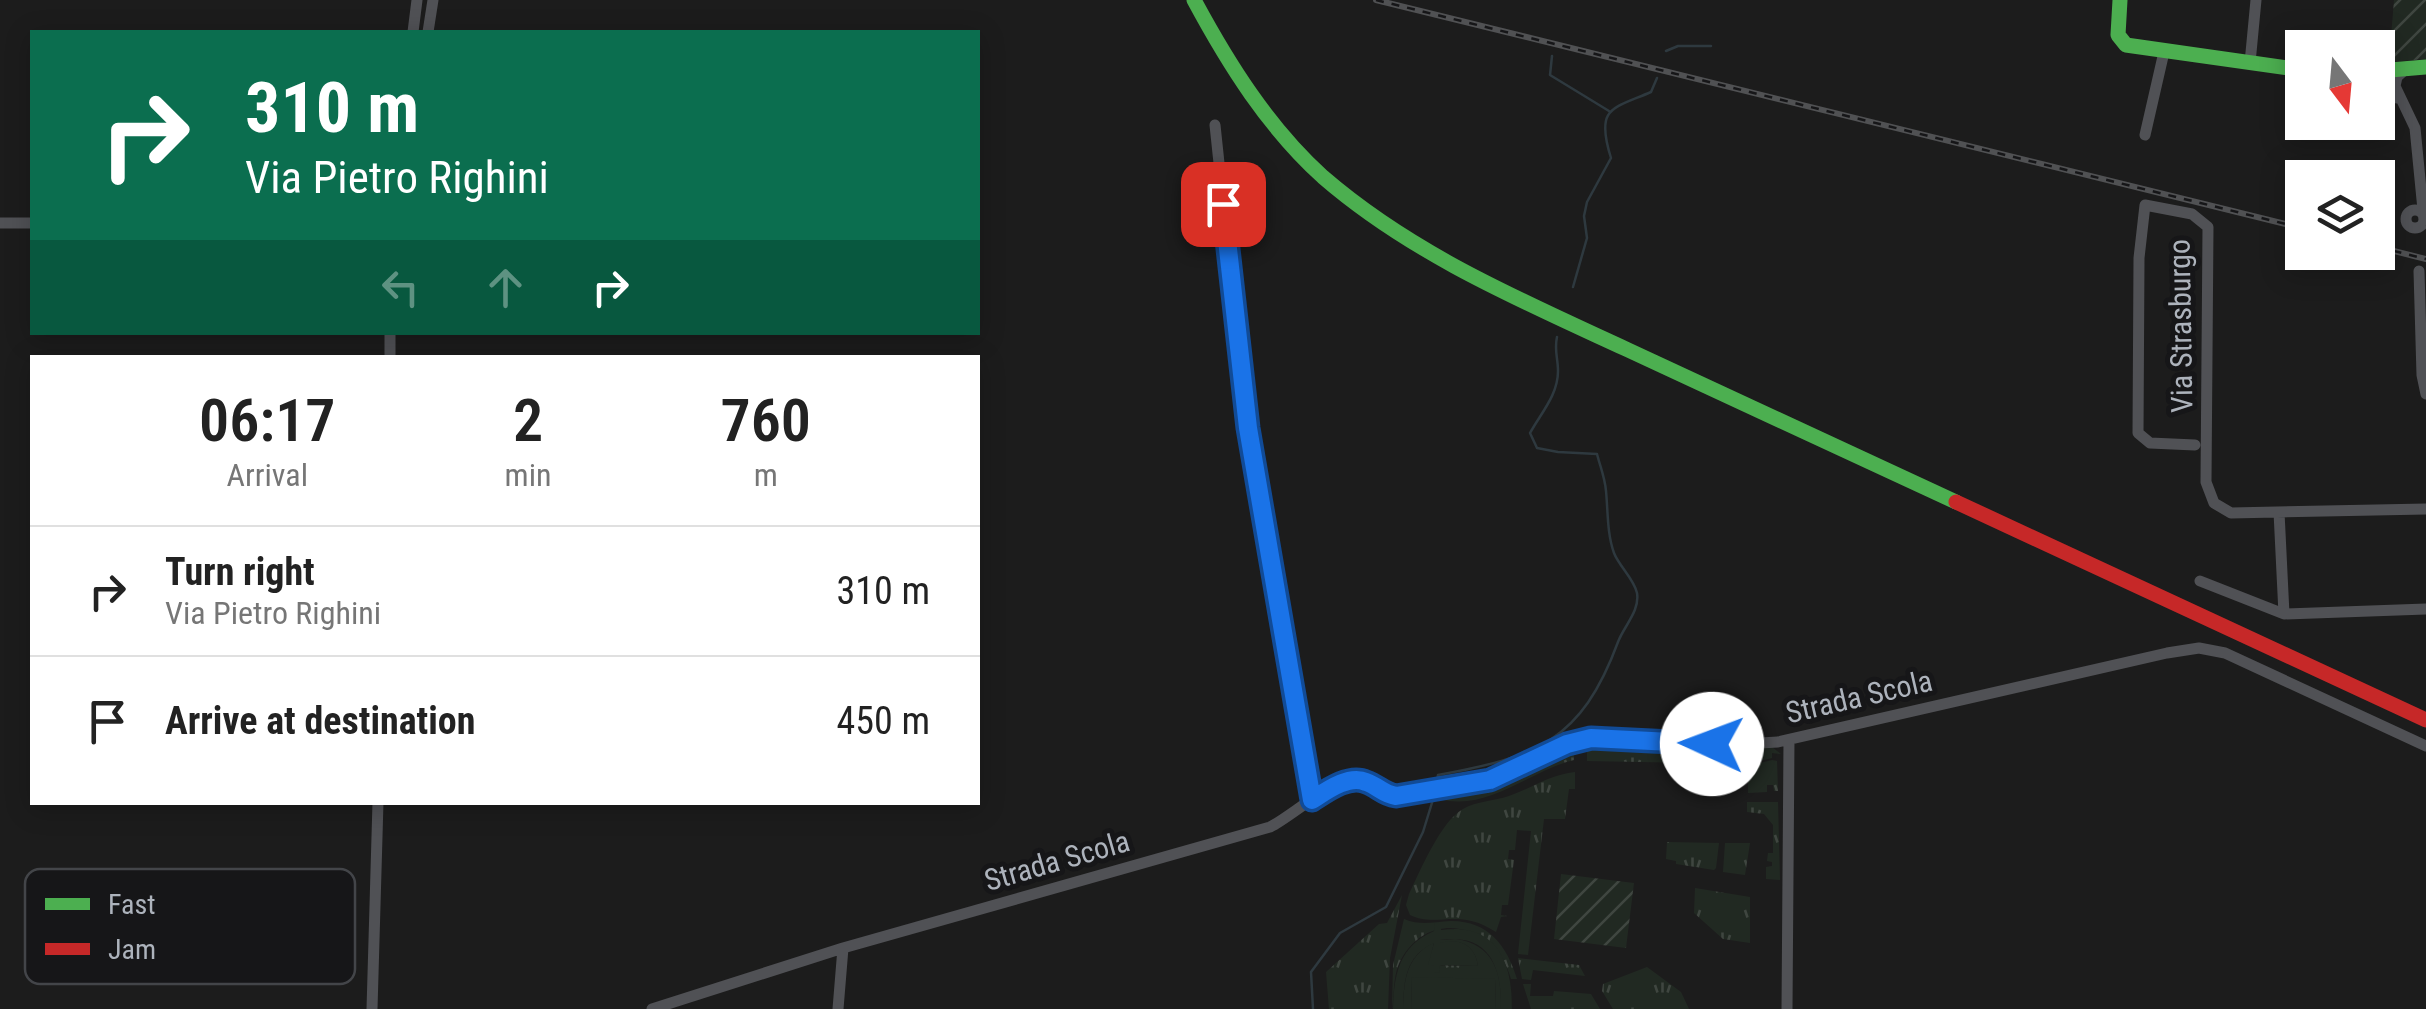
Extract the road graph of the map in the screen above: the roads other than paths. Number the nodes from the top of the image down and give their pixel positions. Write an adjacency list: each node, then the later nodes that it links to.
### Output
1 (416, 0): 7 (street)
2 (433, 0): 8 (street)
3 (1194, 0): 14 (main road)
4 (1208, 0): 14 (main road)
5 (2120, 0): 9 (main road)
6 (2256, 0): 10 (street)
7 (413, 30)
8 (428, 30)
9 (2164, 52): 10 (main road); 15 (street)
10 (2250, 63): 11 (main road)
11 (2285, 68)
12 (2395, 92): 16 (street)
13 (1215, 125): 34 (street)
14 (1286, 131): 30 (main road); 31 (main road)
15 (2145, 135)
16 (2422, 193): 17 (street); 17 (street)
17 (2424, 220)
18 (0, 223): 19 (street)
19 (30, 223)
20 (2420, 271): 21 (street)
21 (2426, 394)
22 (2207, 434): 23 (street); 23 (street, Via Strasburgo); 24 (street, Via Strasburgo)
23 (2194, 445): 24 (street)
24 (2206, 458): 26 (street, Via Strasburgo)
25 (2426, 508): 26 (street, Via Strasburgo)
26 (2279, 512): 29 (street)
27 (2200, 581): 29 (street)
28 (2426, 609): 29 (street)
29 (2284, 614)
30 (2426, 706)
31 (2426, 720)
32 (1789, 740): 33 (street, Strada Scola); 34 (street, Strada Scola); 40 (street)
33 (2426, 746)
34 (1312, 800): 36 (street, Strada Scola)
35 (378, 805): 37 (street)
36 (843, 948): 38 (street, Strada Scola); 39 (street)
37 (372, 1009)
38 (652, 1009)
39 (838, 1009)
40 (1787, 1009)

